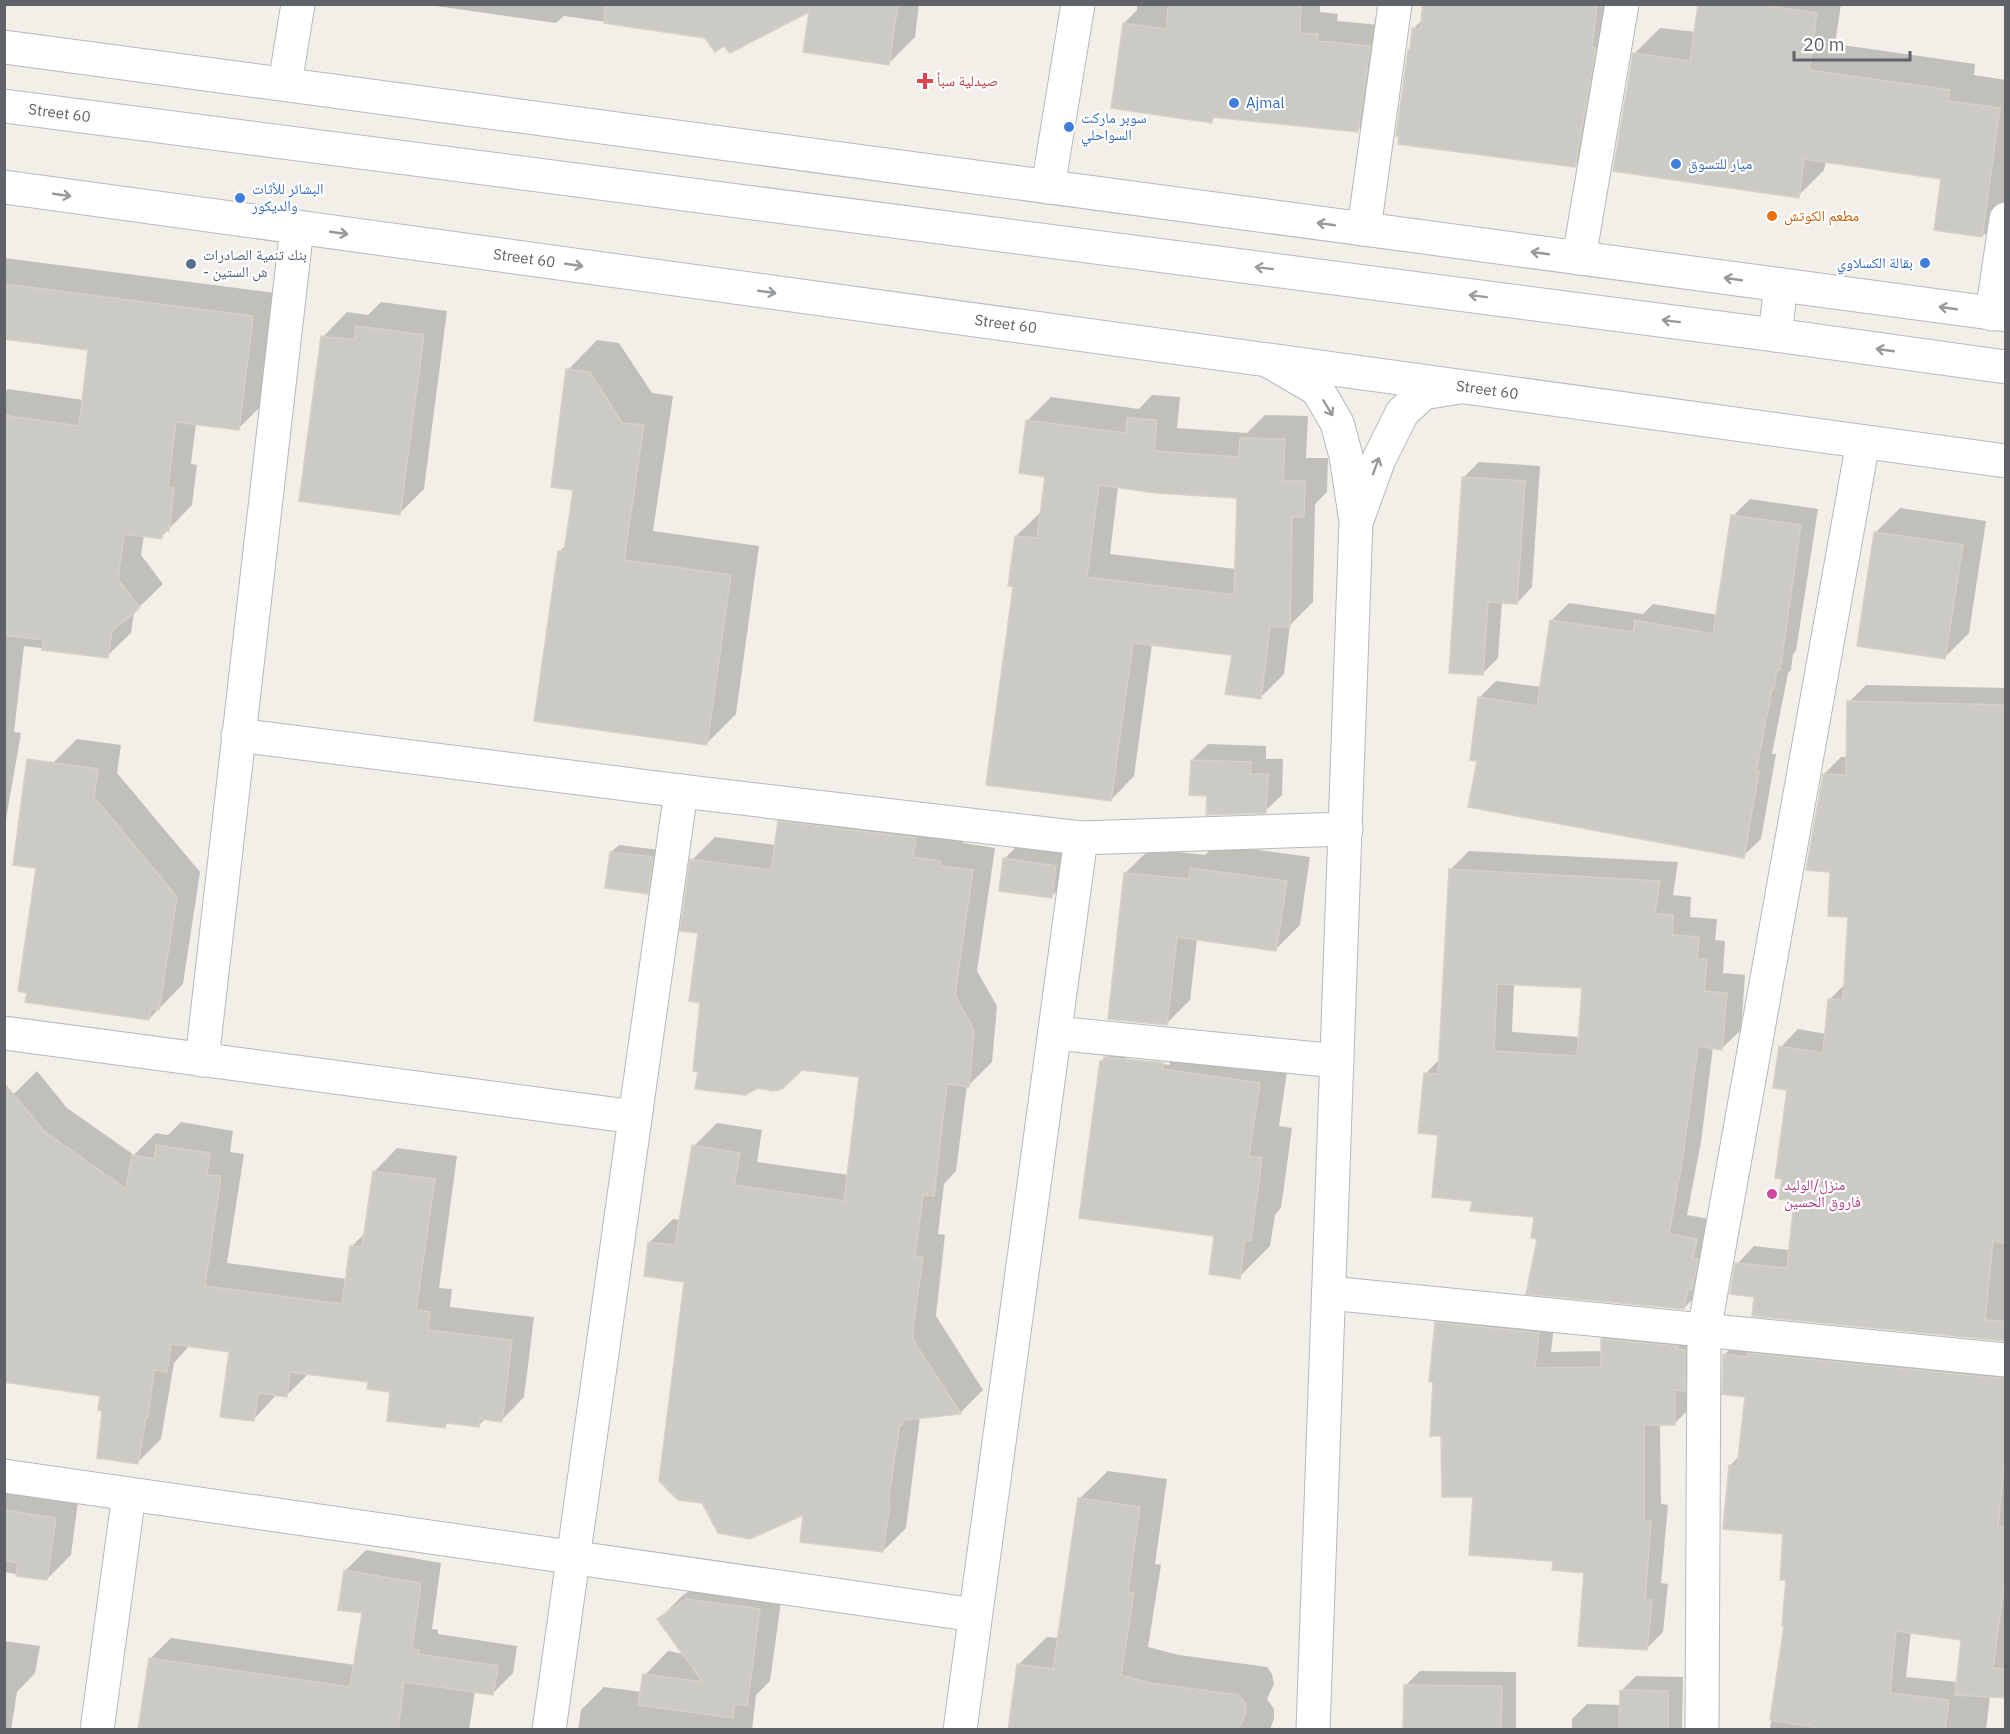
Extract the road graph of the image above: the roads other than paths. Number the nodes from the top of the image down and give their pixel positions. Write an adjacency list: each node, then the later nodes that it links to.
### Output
1 (298, 4): 6 (street)
2 (1078, 4): 9 (street)
3 (1395, 4): 12 (street)
4 (1622, 4): 13 (street)
5 (4, 47): 6 (street)
6 (285, 84): 9 (street)
7 (4, 106): 16 (street, Street 60, one-way to 7)
8 (4, 187): 11 (street, Street 60, one-way to 11)
9 (1048, 187): 12 (street, one-way to 9)
10 (2006, 219): 15 (street)
11 (297, 227): 17 (street, Street 60, one-way to 17); 23 (street)
12 (1364, 229): 13 (street, one-way to 12)
13 (1579, 258): 14 (street, one-way to 13)
14 (1781, 285): 15 (street, one-way to 14); 16 (street)
15 (1999, 315)
16 (1775, 335): 18 (street, Street 60, one-way to 16)
17 (1267, 360): 19 (street, Street 60); 22 (street, one-way to 22)
18 (2006, 367)
19 (1463, 387): 20 (street, Street 60); 22 (street, one-way to 19)
20 (1863, 442): 21 (street, Street 60); 33 (street)
21 (2006, 461)
22 (1356, 521): 25 (street)
23 (238, 735): 24 (street); 29 (street)
24 (681, 791): 26 (street); 31 (street)
25 (1346, 829): 26 (street); 30 (street)
26 (1081, 838): 28 (street)
27 (4, 1033): 29 (street)
28 (1055, 1033): 30 (street); 38 (street)
29 (202, 1060): 31 (street)
30 (1337, 1061): 32 (street)
31 (635, 1117): 37 (street)
32 (1329, 1293): 33 (street); 42 (street)
33 (1704, 1331): 34 (street); 43 (street)
34 (2006, 1360)
35 (4, 1476): 36 (street)
36 (129, 1494): 37 (street); 39 (street)
37 (573, 1558): 38 (street); 40 (street)
38 (975, 1615): 41 (street)
39 (97, 1730)
40 (549, 1730)
41 (960, 1730)
42 (1313, 1730)
43 (1702, 1730)

